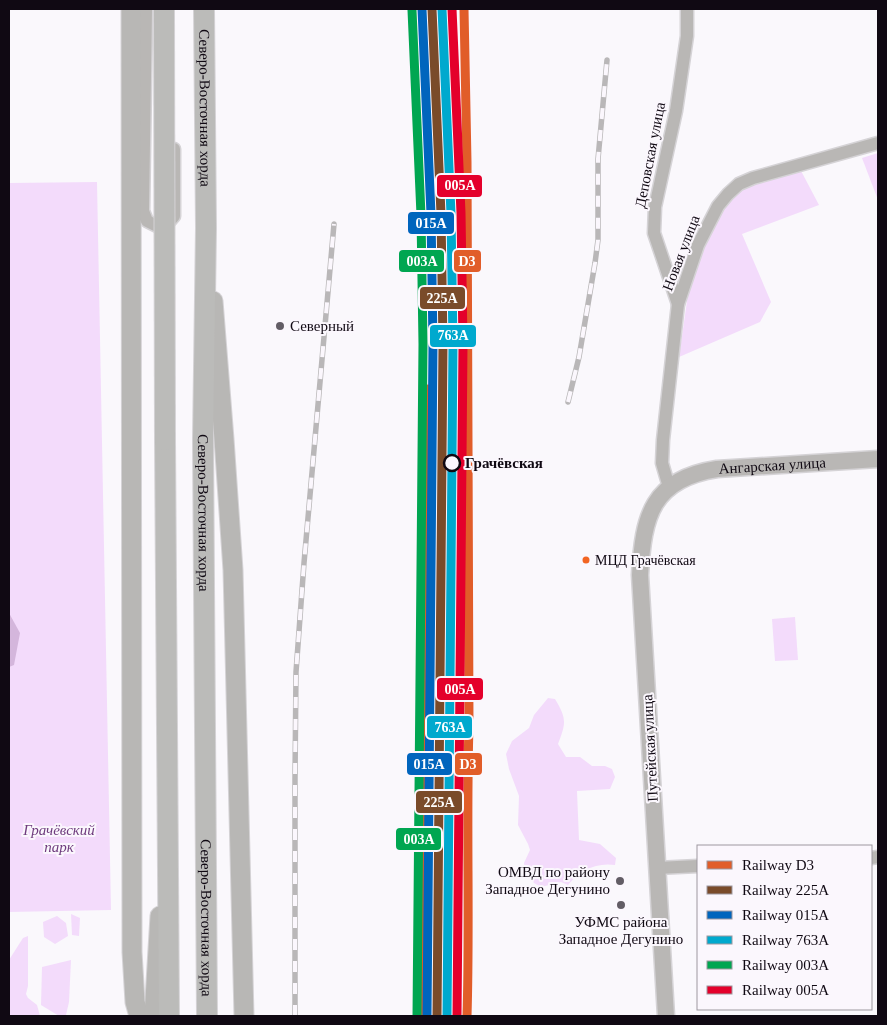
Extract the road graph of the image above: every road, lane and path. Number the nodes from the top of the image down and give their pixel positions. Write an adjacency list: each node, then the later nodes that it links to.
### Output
1 (131, 9): 15 (main road)
2 (146, 9): 4 (street)
3 (164, 9): 12 (main road, bridge)
4 (172, 9)
5 (204, 9): 8 (main road, Северо-Восточная хорда)
6 (687, 9): 9 (street, Деповская улица)
7 (878, 143): 9 (street, Новая улица)
8 (206, 228): 18 (main road, Северо-Восточная хорда); 19 (main road)
9 (678, 304): 11 (street, Новая улица)
10 (878, 460): 11 (street, Ангарская улица)
11 (669, 487): 14 (street, Путейская улица)
12 (167, 810): 16 (main road); 17 (main road)
13 (697, 866): 14 (street)
14 (657, 868): 20 (street, Путейская улица)
15 (139, 1016)
16 (154, 1016)
17 (169, 1016)
18 (207, 1016)
19 (244, 1016)
20 (666, 1016)

